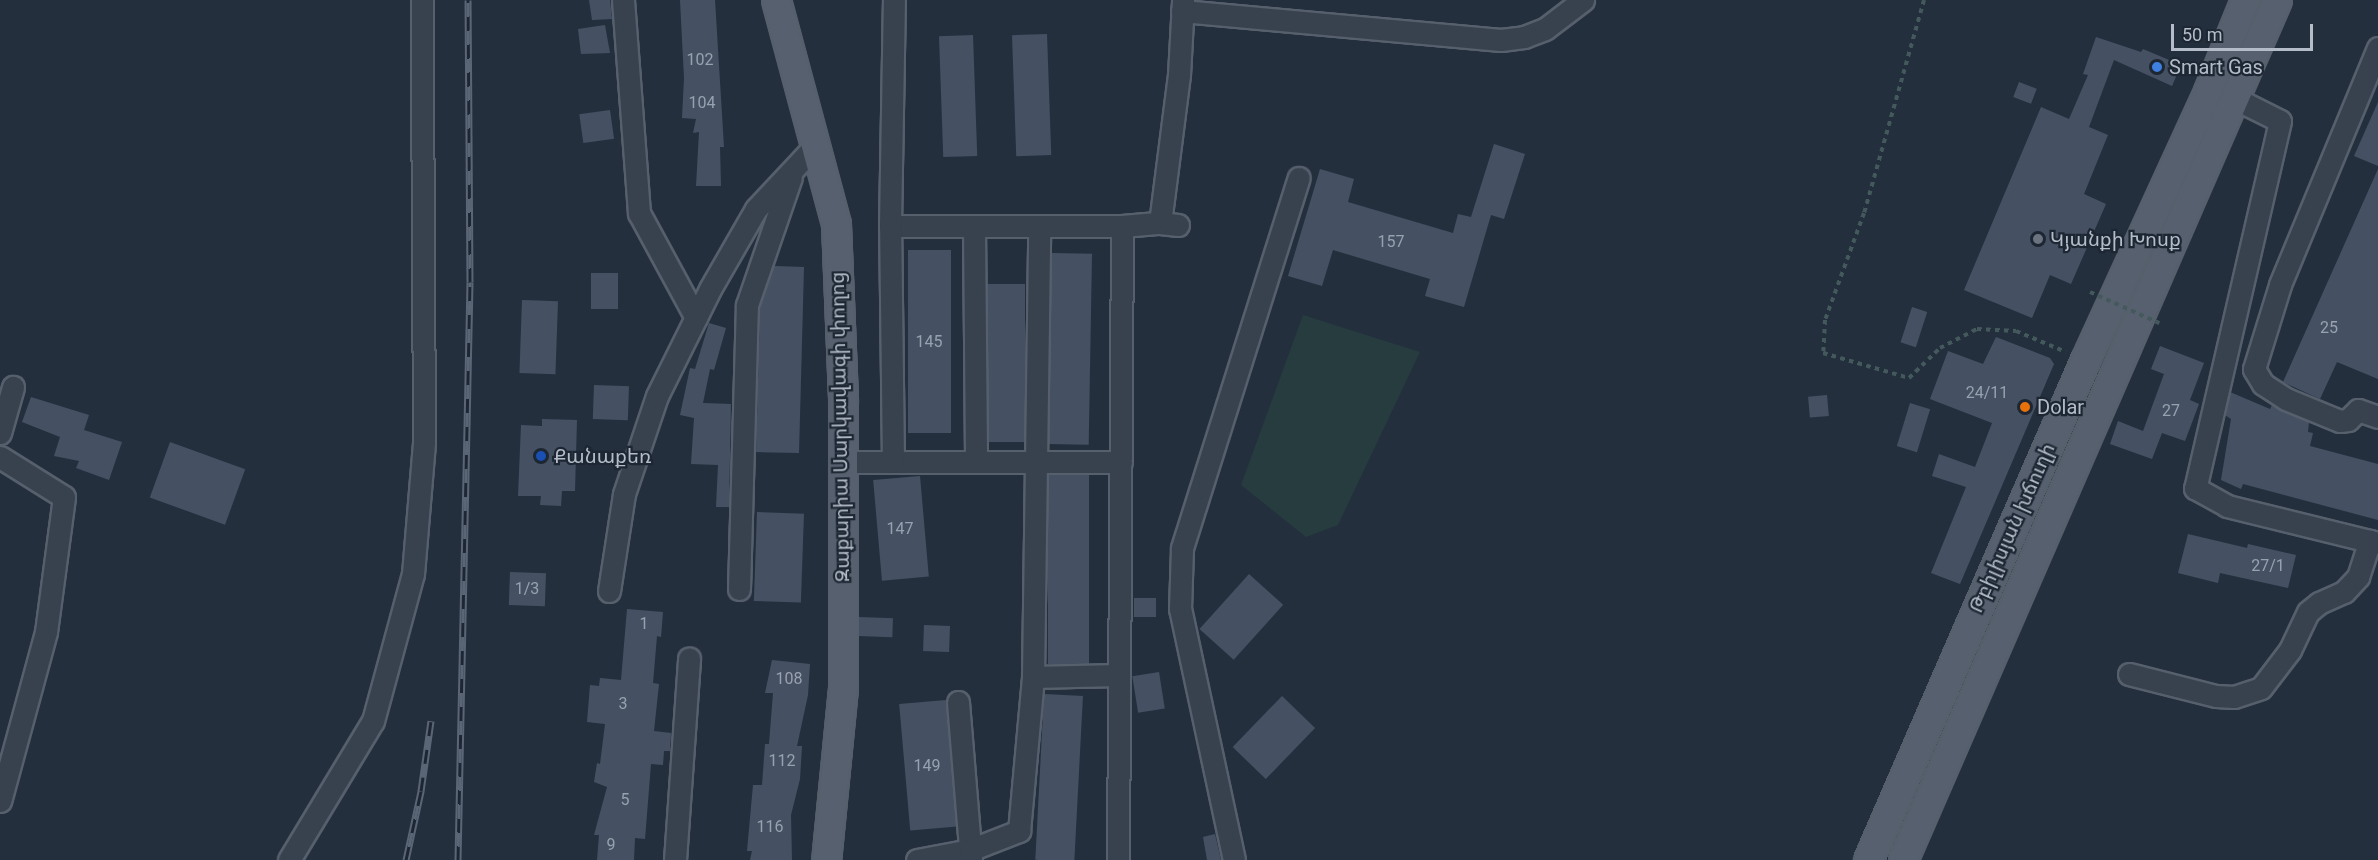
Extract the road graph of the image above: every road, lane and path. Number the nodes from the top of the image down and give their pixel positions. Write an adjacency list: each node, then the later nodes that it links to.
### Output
1 (422, 0): 42 (street)
2 (623, 0): 20 (street)
3 (776, 0): 12 (main road, Զաքարիա Սարկավագի փողոց)
4 (894, 0): 15 (street)
5 (1583, 0): 9 (street)
6 (1924, 0): 22 (path)
7 (2245, 0): 22 (main road, Թբիլիսյան խճուղի)
8 (2277, 0): 11 (main road, Թբիլիսյան խճուղի)
9 (1182, 6): 18 (street)
10 (2378, 48): 24 (street)
11 (2236, 99): 32 (street); 49 (main road, Թբիլիսյան խճուղի)
12 (814, 147): 13 (street); 27 (main road, Զաքարիա Սարկավագի փողոց)
13 (794, 168): 20 (street); 33 (street)
14 (1299, 178): 47 (street)
15 (890, 226): 16 (street); 28 (street)
16 (974, 226): 17 (street); 29 (street)
17 (1039, 226): 18 (street); 30 (street)
18 (1122, 226): 31 (street)
19 (2090, 292): 21 (path, bridge)
20 (696, 318): 34 (street)
21 (2159, 323)
22 (2085, 360): 48 (main road, Թբիլիսյան խճուղի)
23 (13, 387): 25 (street)
24 (2378, 417)
25 (0, 433)
26 (0, 457): 40 (street)
27 (843, 462): 28 (street); 44 (main road, Զաքարիա Սարկավագի փողոց)
28 (893, 462): 29 (street)
29 (976, 462): 30 (street)
30 (1037, 462): 31 (street); 38 (street)
31 (1121, 462): 37 (street)
32 (2374, 542): 36 (street)
33 (739, 589)
34 (609, 591)
35 (689, 658): 43 (street)
36 (2129, 674)
37 (1119, 675): 38 (street); 46 (street)
38 (1033, 677): 41 (street)
39 (958, 702): 41 (street)
40 (0, 801)
41 (971, 855): 45 (street)
42 (289, 860)
43 (675, 860)
44 (826, 860)
45 (917, 860)
46 (1118, 860)
47 (1234, 860)
48 (1868, 860)
49 (1903, 860)

